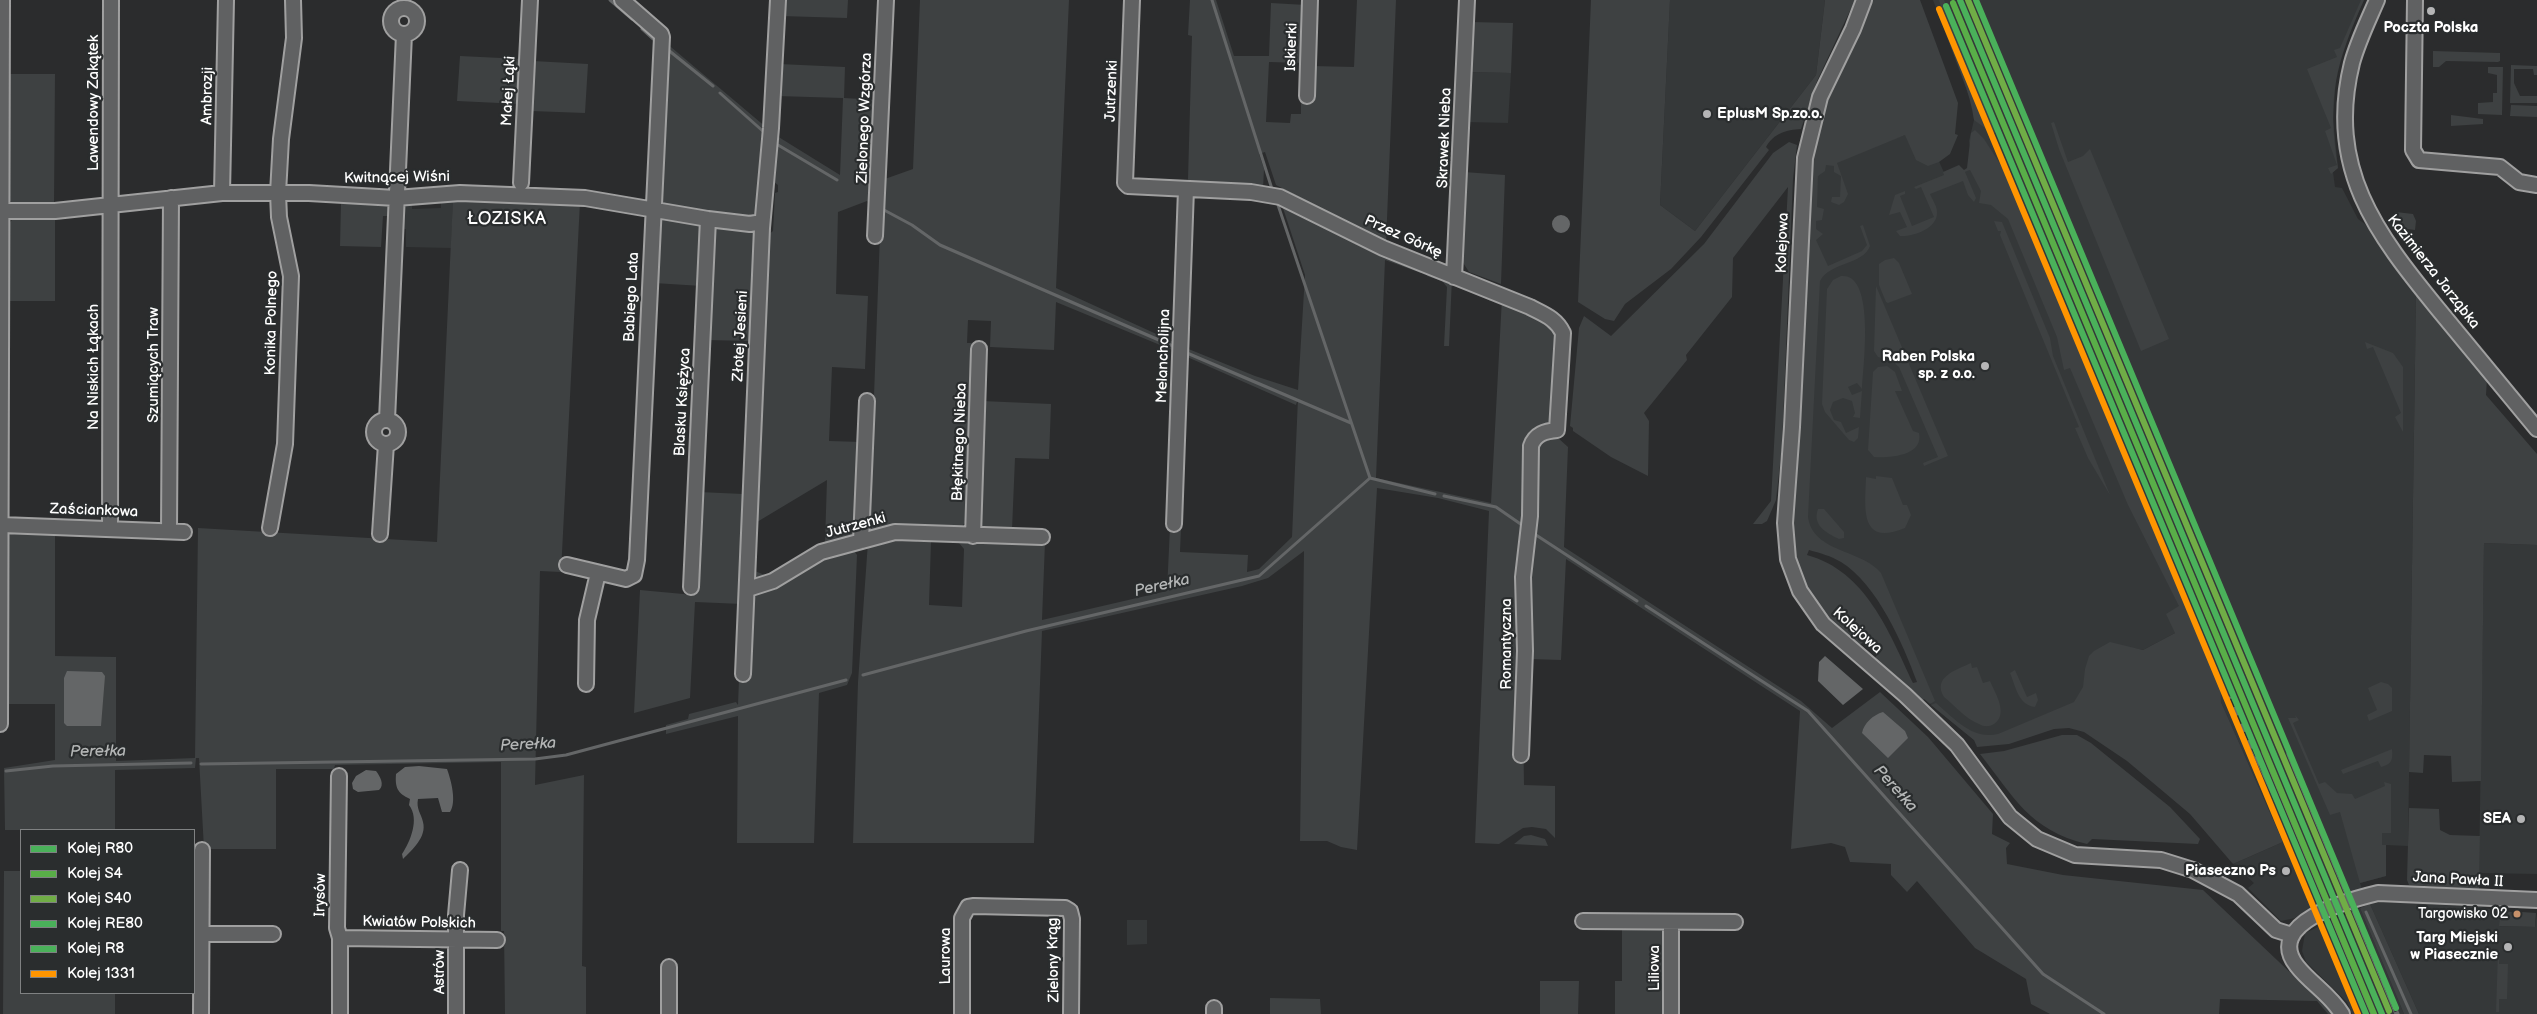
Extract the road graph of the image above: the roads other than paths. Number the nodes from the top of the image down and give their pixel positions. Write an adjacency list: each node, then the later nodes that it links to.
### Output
1 (2, 0): 27 (street)
2 (110, 0): 25 (street, Lawendowy Zakątek)
3 (226, 0): 21 (street, Ambrozji)
4 (293, 0): 22 (street, Konika Polnego)
5 (530, 0): 17 (street, Małej Łąki)
6 (622, 0): 26 (street, Babiego Lata)
7 (778, 0): 29 (street, Złotej Jesieni)
8 (886, 0): 30 (street, Zielonego Wzgórza)
9 (1132, 0): 18 (street, Jutrzenki)
10 (1310, 0): 16 (street, Iskierki)
11 (1467, 0): 31 (street, Skrawek Nieba)
12 (1864, 0): 64 (street, Kolejowa)
13 (2378, 0): 34 (street, Kazimierza Jarząbka)
14 (2415, 0): 19 (street)
15 (404, 4): 24 (street)
16 (1306, 96)
17 (521, 183)
18 (1125, 183): 20 (street, Przez Górkę)
19 (2537, 185)
20 (1186, 189): 31 (street, Przez Górkę); 36 (street, Melancholijna)
21 (222, 193): 22 (street, Kwitnącej Wiśni); 23 (street, Kwitnącej Wiśni)
22 (278, 193): 24 (street, Kwitnącej Wiśni); 39 (street, Konika Polnego)
23 (171, 198): 25 (street, Kwitnącej Wiśni); 40 (street, Szumiących Traw)
24 (396, 198): 26 (street, Kwitnącej Wiśni); 42 (street)
25 (110, 205): 27 (street, Kwitnącej Wiśni); 38 (street, Na Niskich Łąkach)
26 (653, 209): 28 (street, Kwitnącej Wiśni); 47 (street, Babiego Lata)
27 (2, 211): 37 (street)
28 (708, 219): 29 (street, Kwitnącej Wiśni); 48 (street, Blasku Księżyca)
29 (762, 222): 49 (street, Złotej Jesieni)
30 (875, 236)
31 (1454, 277): 35 (street, Przez Górkę)
32 (980, 349): 43 (street, Błękitnego Nieba)
33 (867, 400): 45 (street)
34 (2537, 429)
35 (1557, 430): 53 (street, Romantyczna)
36 (1174, 524)
37 (2, 525): 38 (street, Zaściankowa); 52 (street)
38 (110, 528): 40 (street, Zaściankowa)
39 (270, 528)
40 (169, 531): 41 (street, Zaściankowa)
41 (184, 532)
42 (380, 534)
43 (973, 536): 44 (street, Jutrzenki); 45 (street, Jutrzenki)
44 (1042, 537)
45 (861, 541): 49 (street, Jutrzenki)
46 (567, 565): 47 (street, Babiego Lata)
47 (598, 573): 51 (street)
48 (691, 587)
49 (748, 589): 50 (street, Złotej Jesieni)
50 (743, 674)
51 (586, 684)
52 (0, 724)
53 (1521, 755)
54 (339, 776): 65 (street, Irysów)
55 (202, 850): 62 (street)
56 (460, 870): 66 (street, Astrów)
57 (2537, 900): 64 (street, Jana Pawła II)
58 (1065, 908): 73 (street, Laurowa); 74 (street, Zielony Krąg)
59 (1584, 921): 60 (street)
60 (1671, 922): 61 (street); 75 (street, Liliowa)
61 (1735, 922)
62 (201, 934): 63 (street); 69 (street)
63 (273, 934)
64 (2292, 935): 76 (street)
65 (340, 938): 66 (street, Kwiatów Polskich); 70 (street, Irysów)
66 (456, 940): 67 (street, Kwiatów Polskich); 71 (street, Astrów)
67 (497, 940)
68 (669, 967): 72 (street)
69 (201, 1014)
70 (340, 1014)
71 (456, 1014)
72 (669, 1014)
73 (962, 1014)
74 (1071, 1014)
75 (1671, 1014)
76 (2342, 1014)

